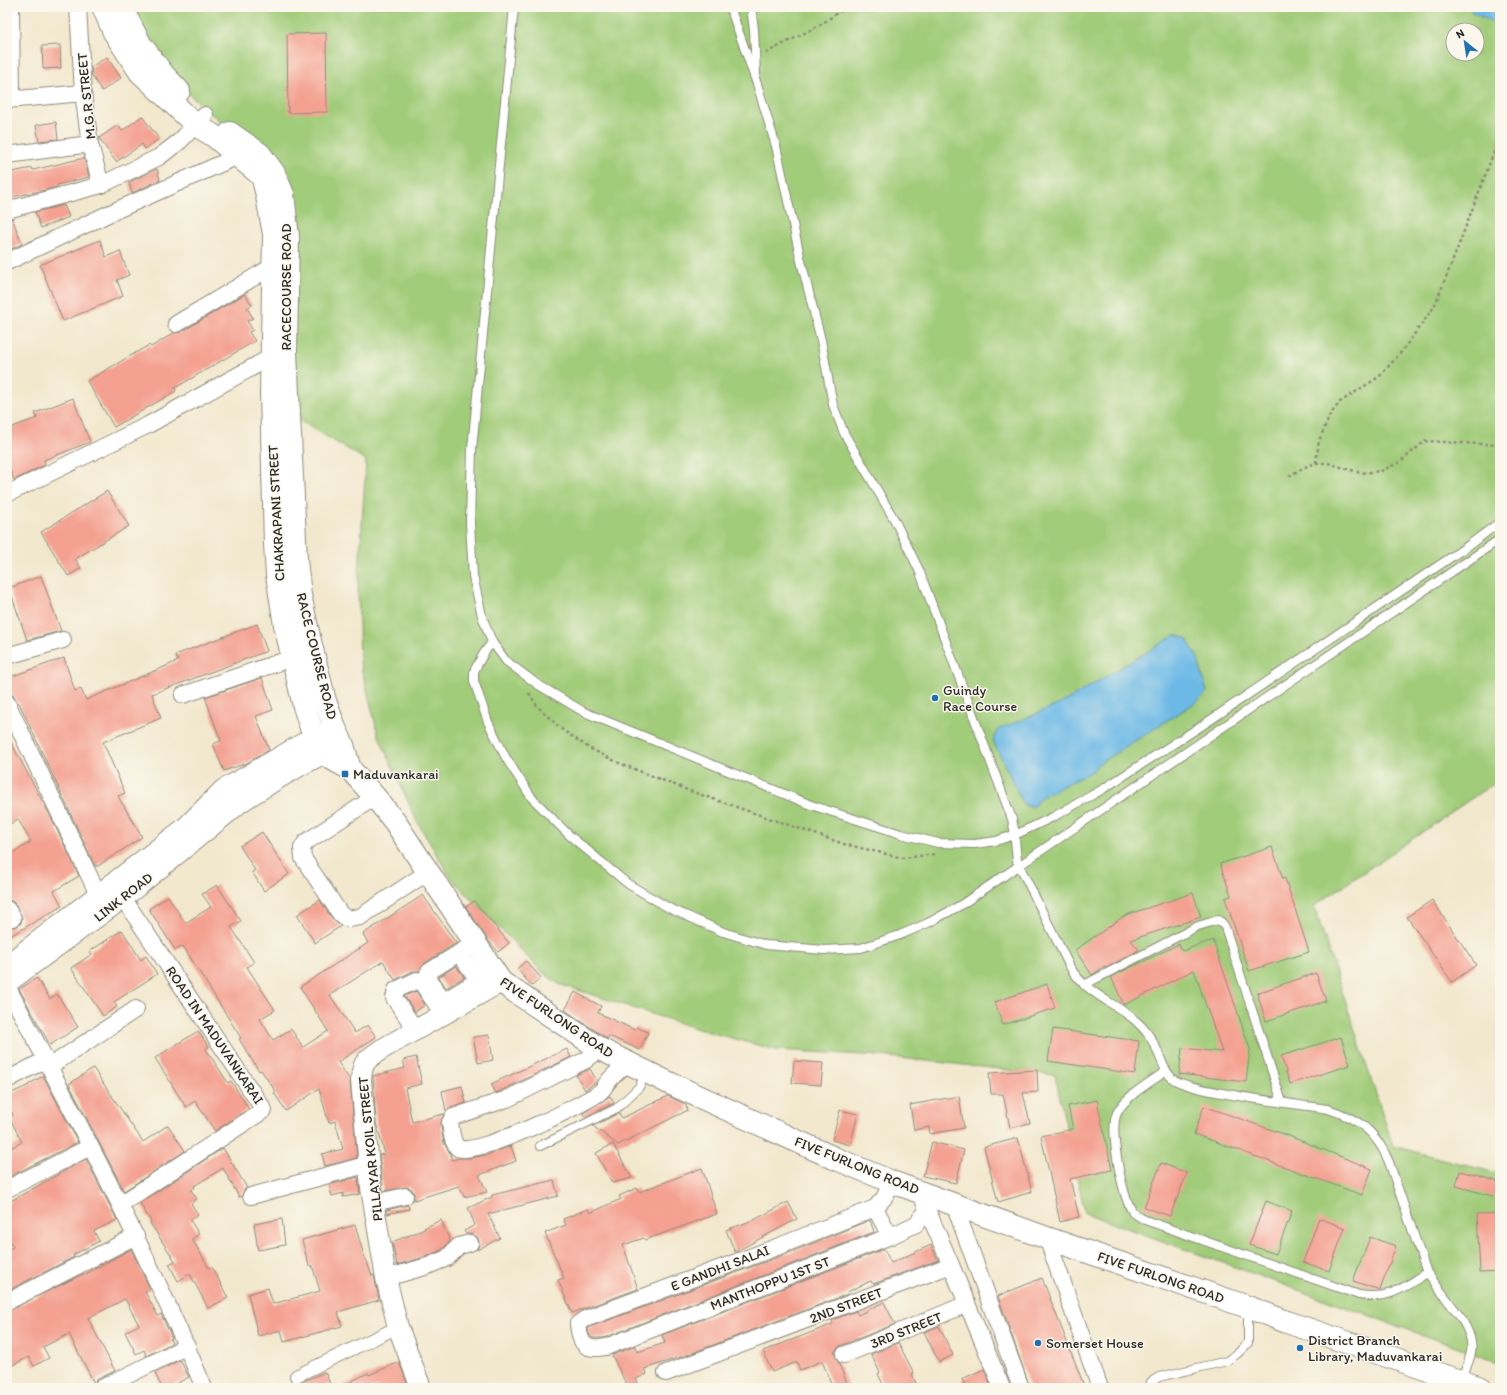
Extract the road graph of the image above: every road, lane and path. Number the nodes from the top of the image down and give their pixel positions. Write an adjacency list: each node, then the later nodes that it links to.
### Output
1 (12, 7): 12 (street)
2 (78, 7): 11 (street, M.G.R STREET)
3 (103, 7): 13 (main road, RACECOURSE ROAD)
4 (121, 7): 13 (main road, RACECOURSE ROAD)
5 (514, 7): 32 (lane)
6 (730, 7): 10 (lane)
7 (751, 7): 9 (lane)
8 (846, 7): 9 (path)
9 (755, 59): 10 (lane)
10 (757, 84): 45 (lane)
11 (83, 93): 12 (street); 15 (street, M.G.R STREET)
12 (9, 99)
13 (200, 120): 17 (main road, RACECOURSE ROAD); 18 (street); 23 (main road, RACECOURSE ROAD)
14 (1500, 136): 25 (path)
15 (90, 144): 16 (street); 18 (street, M.G.R STREET)
16 (7, 155)
17 (238, 156): 20 (street); 21 (main road, RACECOURSE ROAD)
18 (101, 185): 19 (street)
19 (7, 210)
20 (7, 262)
21 (273, 266): 22 (street); 23 (main road, RACECOURSE ROAD)
22 (176, 324)
23 (278, 355): 27 (street); 30 (main road, RACECOURSE ROAD); 34 (main road, CHAKRAPANI STREET)
24 (1500, 445): 25 (path)
25 (1316, 463): 26 (path)
26 (1290, 476)
27 (7, 494)
28 (1500, 522): 45 (lane)
29 (1500, 539): 47 (lane)
30 (296, 560): 38 (main road, RACE COURSE ROAD)
31 (63, 640): 33 (street)
32 (492, 642): 35 (lane); 47 (lane)
33 (7, 656)
34 (292, 658): 36 (street); 39 (main road, CHAKRAPANI STREET)
35 (520, 672): 45 (lane); 46 (path)
36 (183, 695)
37 (7, 703): 49 (street)
38 (339, 736): 39 (street); 40 (main road, FIVE FURLONG ROAD)
39 (318, 745): 40 (main road, FIVE FURLONG ROAD); 41 (street); 43 (street)
40 (350, 769): 42 (main road, FIVE FURLONG ROAD)
41 (223, 790): 44 (street); 49 (street, LINK ROAD)
42 (375, 797): 48 (main road, FIVE FURLONG ROAD); 48 (street)
43 (236, 806): 44 (street); 50 (street, LINK ROAD)
44 (185, 828): 53 (street)
45 (1014, 835): 47 (lane)
46 (937, 854)
47 (1018, 866): 56 (lane)
48 (428, 872): 51 (main road, FIVE FURLONG ROAD)
49 (95, 888): 52 (street, LINK ROAD)
50 (123, 898): 55 (street, LINK ROAD); 75 (street, ROAD IN MADUVANKARAI)
51 (467, 948): 54 (main road, FIVE FURLONG ROAD); 58 (street)
52 (7, 955)
53 (7, 965)
54 (491, 977): 58 (street, PILLAYAR KOIL STREET); 60 (main road, FIVE FURLONG ROAD)
55 (7, 984): 61 (street)
56 (1084, 985): 63 (lane); 65 (lane)
57 (136, 1009): 61 (street)
58 (446, 1009): 59 (street, PILLAYAR KOIL STREET); 59 (street)
59 (416, 1030): 68 (street, PILLAYAR KOIL STREET)
60 (600, 1049): 62 (main road, FIVE FURLONG ROAD); 62 (street)
61 (47, 1063): 64 (street); 67 (street)
62 (637, 1068): 66 (lane); 69 (main road, FIVE FURLONG ROAD)
63 (1166, 1071): 65 (lane); 83 (lane)
64 (7, 1080)
65 (1282, 1102): 83 (lane)
66 (540, 1146)
67 (90, 1147): 70 (street); 75 (street)
68 (369, 1164): 71 (street); 74 (street, PILLAYAR KOIL STREET)
69 (892, 1182): 73 (main road, FIVE FURLONG ROAD); 77 (street)
70 (7, 1189)
71 (251, 1196)
72 (405, 1196): 74 (street)
73 (924, 1200): 76 (main road, FIVE FURLONG ROAD); 79 (street, MANTHOPPU 1ST ST); 82 (street)
74 (374, 1203): 84 (street, PILLAYAR KOIL STREET)
75 (121, 1204): 78 (street)
76 (954, 1204): 80 (main road, FIVE FURLONG ROAD); 99 (street)
77 (875, 1208): 79 (street); 90 (street, E GANDHI SALAI)
78 (136, 1236): 85 (street); 89 (street)
79 (890, 1236): 90 (street, MANTHOPPU 1ST ST)
80 (1047, 1238): 87 (main road, FIVE FURLONG ROAD); 100 (street)
81 (470, 1243): 84 (street)
82 (951, 1265): 86 (street); 92 (street, 2ND STREET)
83 (1427, 1273): 94 (lane)
84 (386, 1278): 88 (street, PILLAYAR KOIL STREET)
85 (7, 1302)
86 (967, 1304): 91 (street, 3RD STREET); 98 (street)
87 (1248, 1307): 94 (main road, FIVE FURLONG ROAD); 101 (lane)
88 (398, 1327): 93 (street); 97 (street, PILLAYAR KOIL STREET)
89 (187, 1346): 95 (street); 96 (street)
90 (606, 1347)
91 (844, 1355)
92 (666, 1373)
93 (296, 1376)
94 (1460, 1381): 102 (main road, FIVE FURLONG ROAD)
95 (102, 1388)
96 (204, 1388)
97 (421, 1388)
98 (1002, 1388)
99 (1021, 1388)
100 (1100, 1388)
101 (1150, 1388)
102 (1481, 1388)

